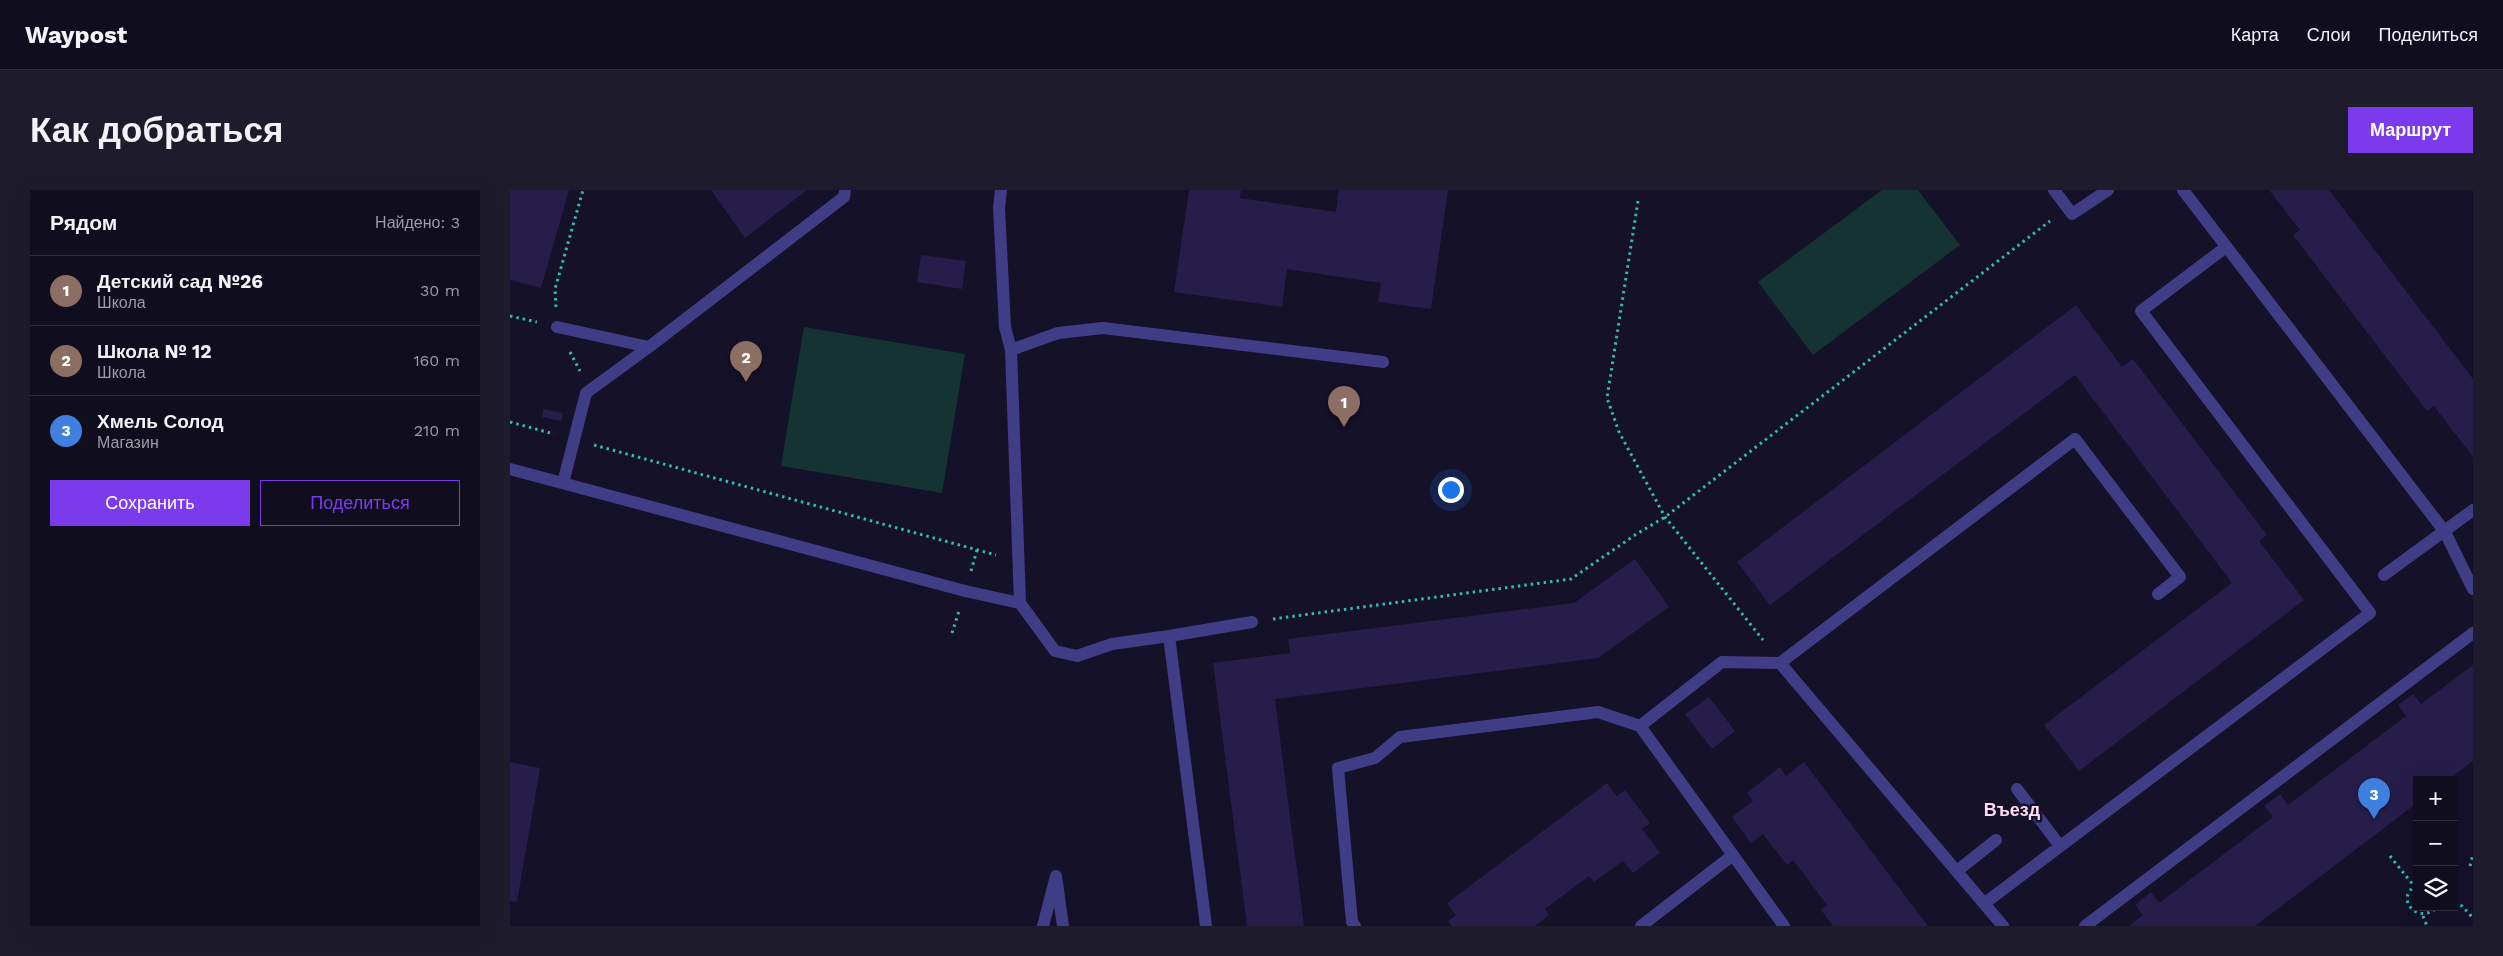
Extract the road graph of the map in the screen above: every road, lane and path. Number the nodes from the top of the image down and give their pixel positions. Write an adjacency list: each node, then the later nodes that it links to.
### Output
1 (845, 190): 10 (street)
2 (1002, 190): 11 (street)
3 (2054, 190): 7 (street)
4 (2108, 190): 7 (street)
5 (2183, 190): 8 (street)
6 (1638, 201): 18 (path)
7 (2072, 214): 18 (path)
8 (2226, 247): 19 (street); 36 (street)
9 (557, 327): 10 (street)
10 (649, 347): 14 (street)
11 (1011, 350): 12 (street); 26 (street)
12 (1383, 362)
13 (510, 422): 14 (path)
14 (574, 440): 16 (street); 20 (path)
15 (510, 469): 16 (street)
16 (563, 483): 26 (street)
17 (2473, 510): 19 (street)
18 (1665, 517): 28 (path); 32 (path)
19 (2445, 532): 22 (street); 24 (street)
20 (977, 550): 21 (path); 23 (path)
21 (1001, 556)
22 (2384, 575)
23 (969, 577)
24 (2473, 589)
25 (2158, 594): 32 (street)
26 (1020, 603): 31 (street)
27 (960, 608): 29 (path)
28 (1252, 622): 31 (street)
29 (952, 633)
30 (2473, 633): 58 (street)
31 (1169, 636): 53 (street)
32 (1780, 663): 33 (street); 41 (street)
33 (1640, 726): 38 (street); 54 (street)
34 (2017, 789): 36 (street)
35 (1996, 840): 41 (street)
36 (2060, 846): 44 (street)
37 (2473, 854): 40 (path)
38 (1733, 855): 55 (street); 56 (street)
39 (2390, 856): 42 (path)
40 (2470, 866)
41 (1957, 871): 44 (street)
42 (2413, 884)
43 (2413, 888): 47 (path)
44 (1985, 903): 57 (street)
45 (2458, 905): 50 (path)
46 (2413, 911): 49 (path)
47 (2413, 911)
48 (2434, 911): 49 (path)
49 (2422, 916): 59 (path)
50 (2473, 918)
51 (1043, 926): 52 (street)
52 (1063, 926)
53 (1206, 926)
54 (1355, 926)
55 (1640, 926)
56 (1784, 926)
57 (2003, 926)
58 (2085, 926)
59 (2427, 926)

